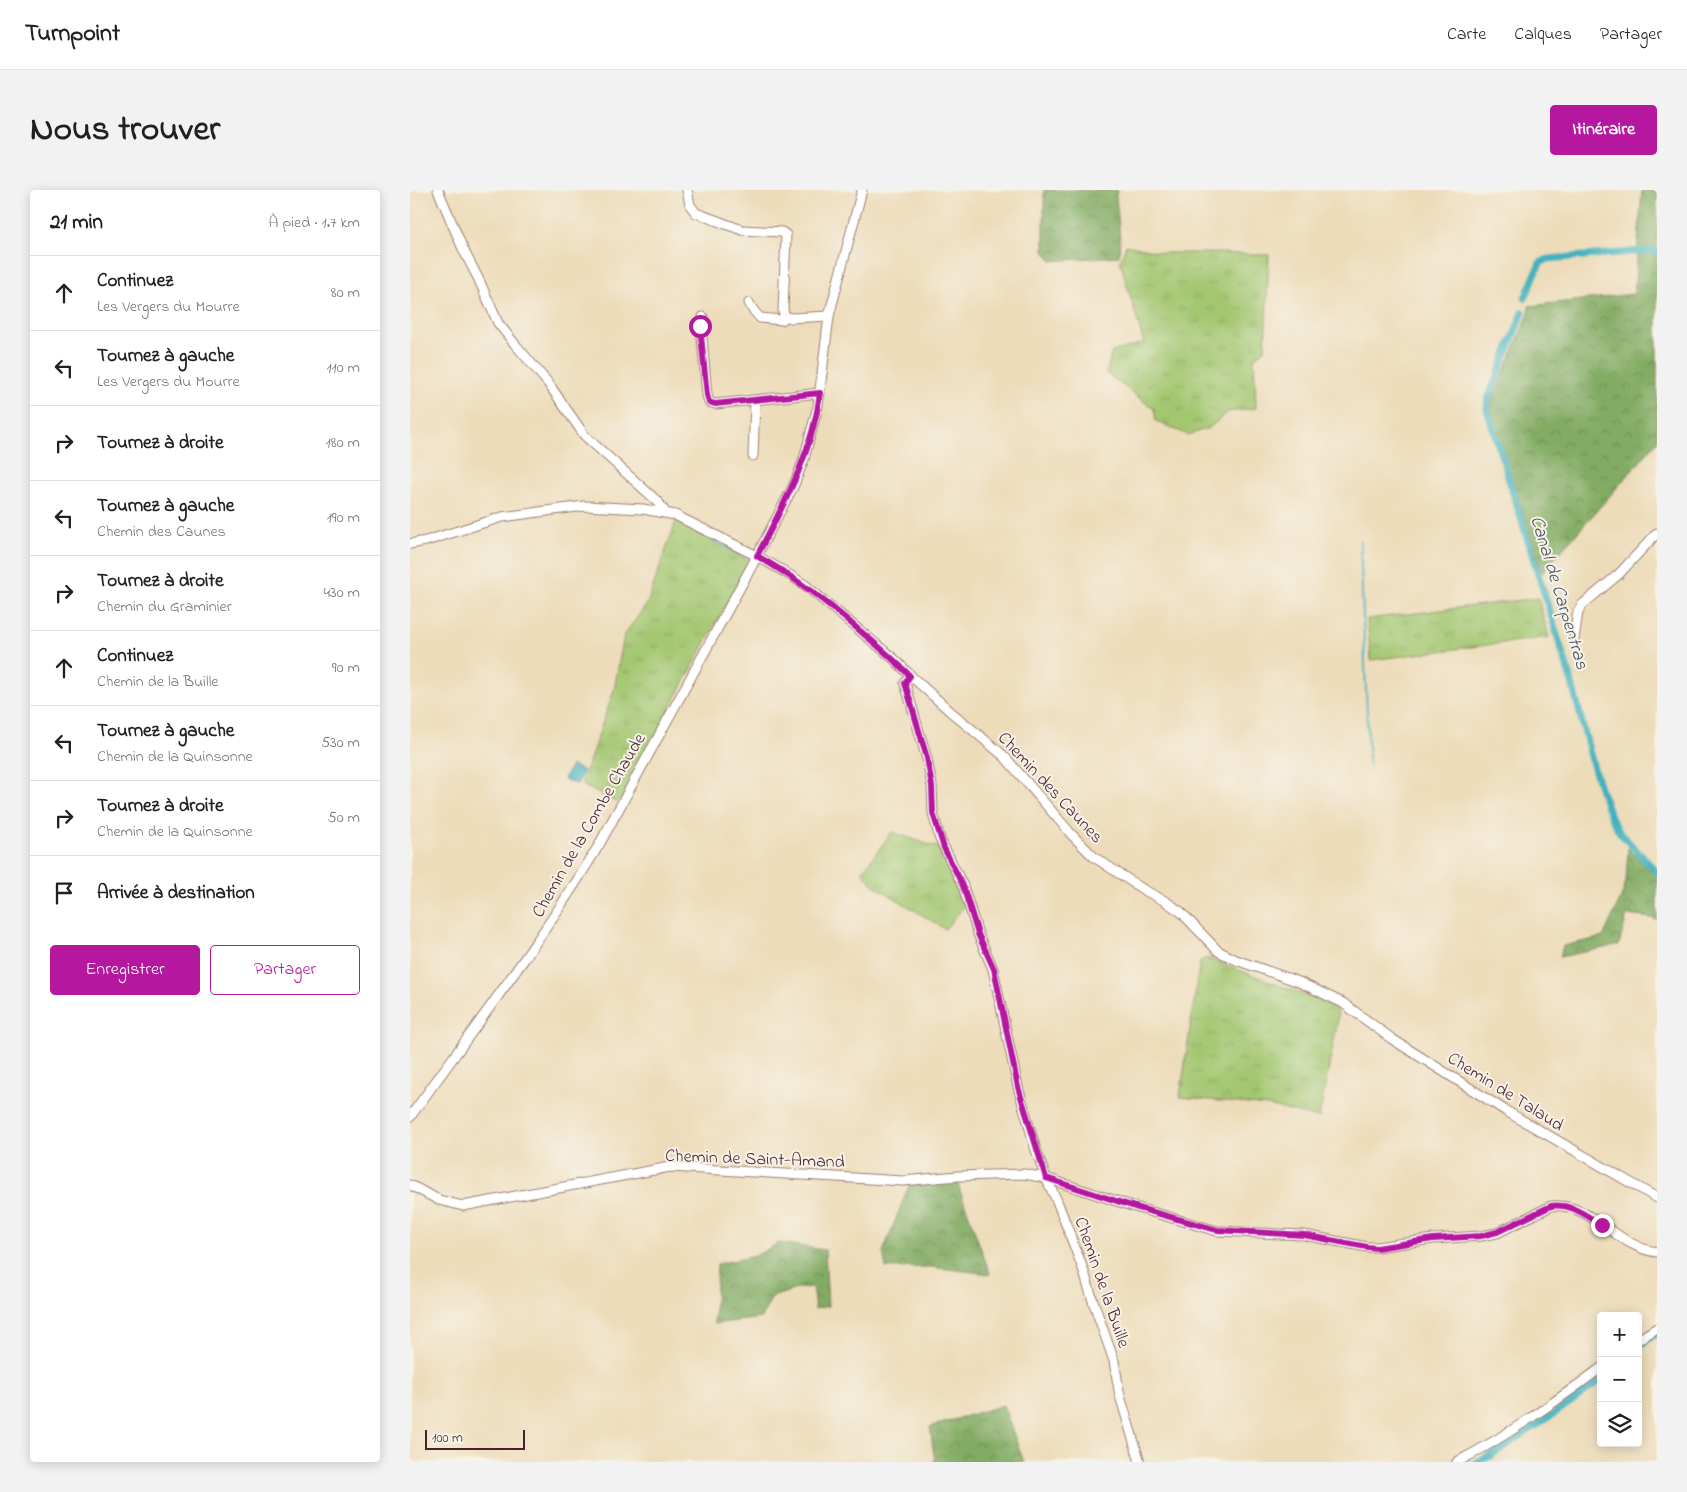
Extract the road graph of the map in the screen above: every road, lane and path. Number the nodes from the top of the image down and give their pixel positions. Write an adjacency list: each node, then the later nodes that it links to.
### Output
1 (438, 190): 11 (street)
2 (687, 190): 5 (street)
3 (862, 190): 6 (street, Chemin de la Combe Chaude)
4 (749, 303): 5 (street)
5 (785, 316): 6 (street)
6 (829, 316): 8 (street, Chemin de la Combe Chaude)
7 (703, 317): 9 (street)
8 (820, 393): 9 (street); 14 (street, Chemin de la Combe Chaude)
9 (755, 400): 10 (street)
10 (753, 456)
11 (665, 512): 13 (street); 14 (street, Chemin des Caunes)
12 (1657, 533): 15 (street)
13 (410, 544)
14 (756, 559): 16 (street, Chemin des Caunes); 18 (street, Chemin de la Combe Chaude)
15 (1574, 639)
16 (910, 676): 17 (street, Chemin des Caunes); 19 (street, Chemin de la Buille)
17 (1343, 1003): 21 (street, Chemin de Talaud)
18 (410, 1117)
19 (1046, 1178): 20 (street, Chemin de Saint-Amand); 22 (street, Chemin de Saint-Amand); 26 (street, Chemin de la Buille)
20 (410, 1185)
21 (1657, 1198)
22 (1657, 1252)
23 (1657, 1328): 24 (street)
24 (1642, 1337)
25 (1597, 1371): 27 (street)
26 (1140, 1462)
27 (1457, 1462)

